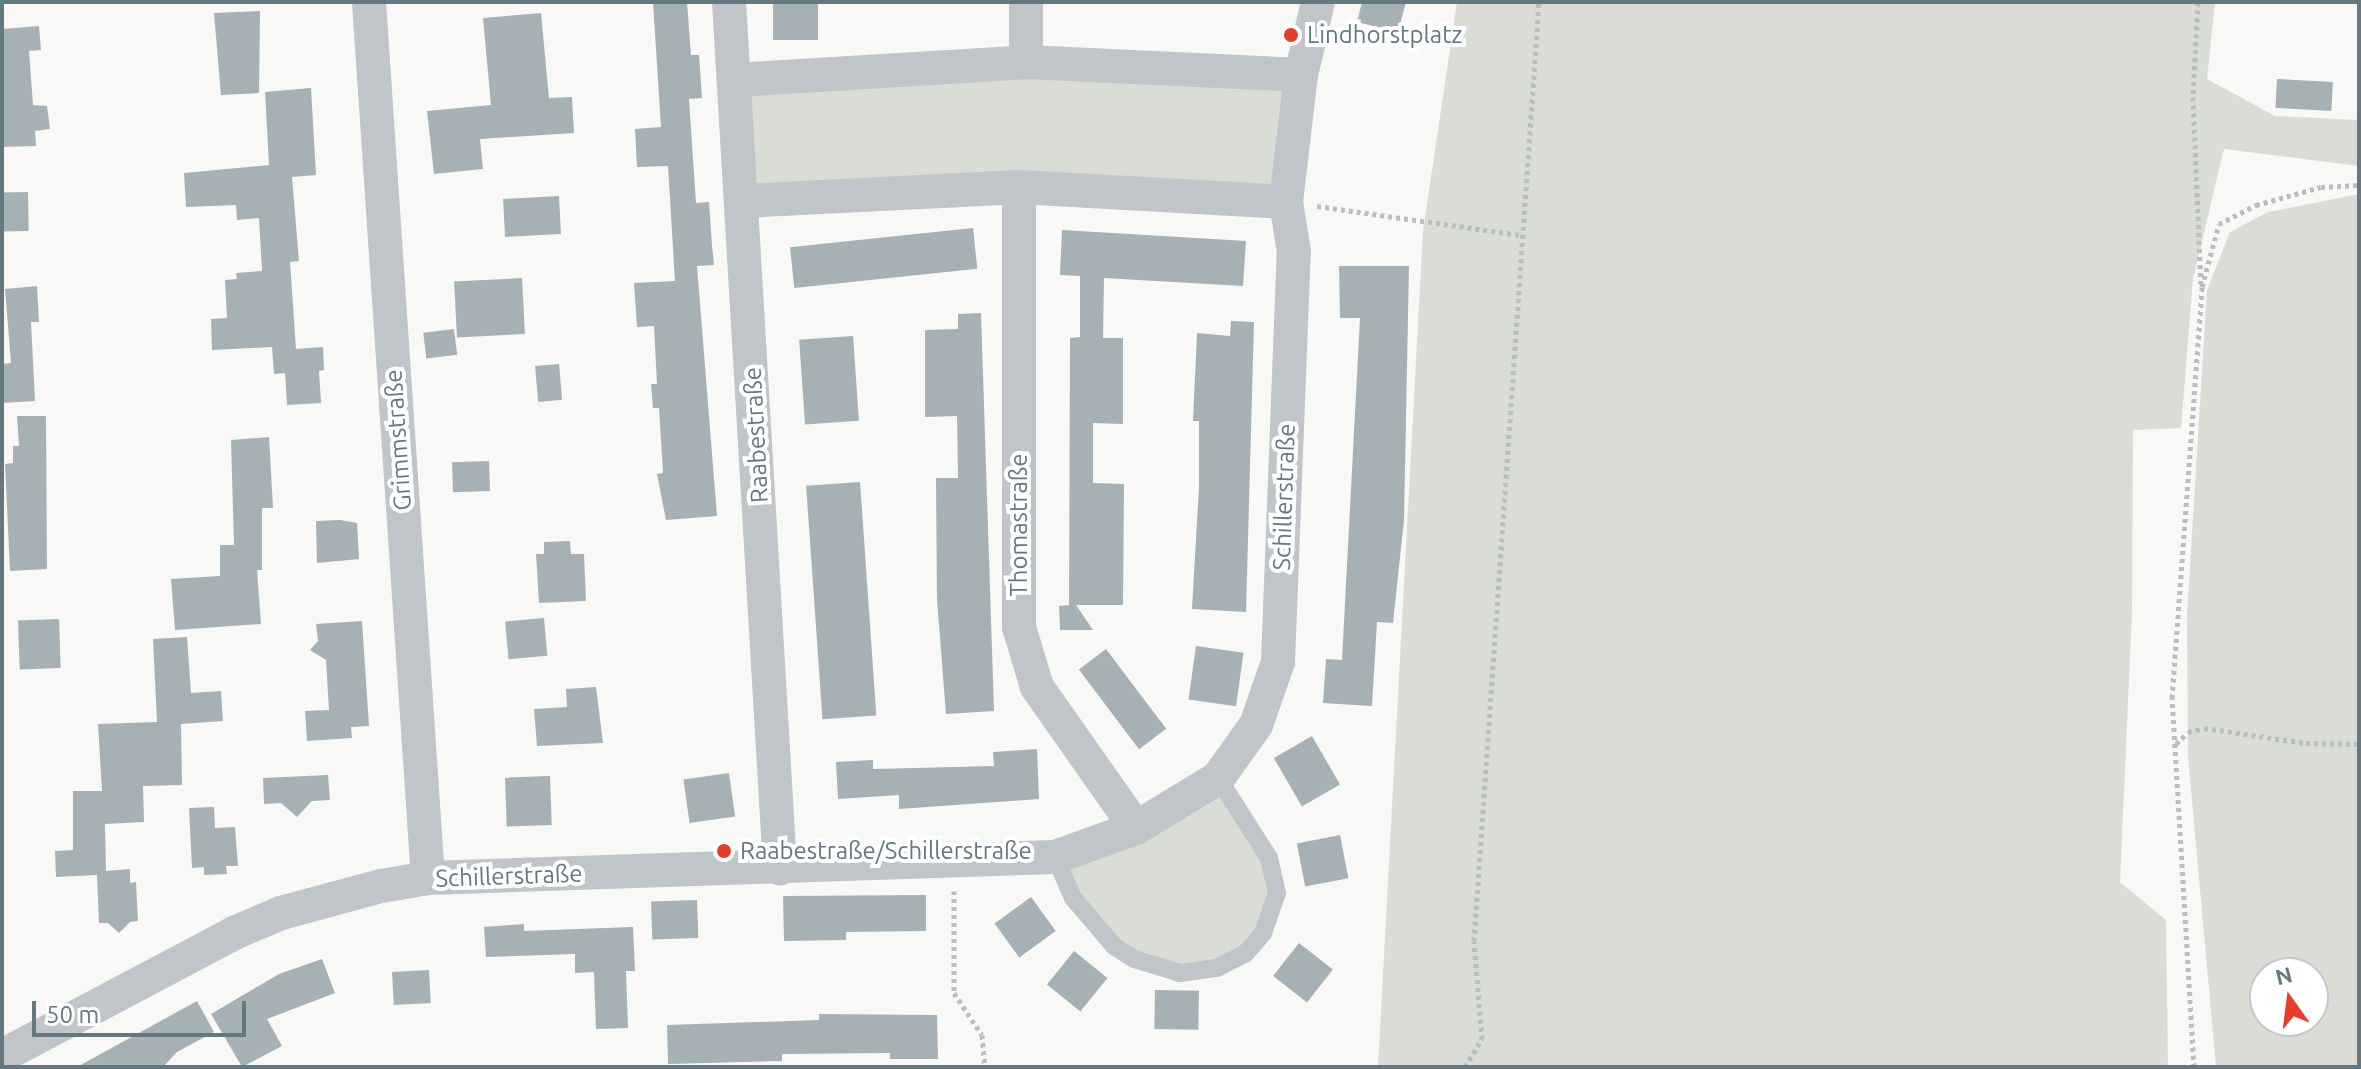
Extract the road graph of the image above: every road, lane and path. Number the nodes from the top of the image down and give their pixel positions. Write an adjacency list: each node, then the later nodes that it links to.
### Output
1 (369, 2): 23 (street, Grimmstraße)
2 (729, 2): 9 (street, Raabestraße)
3 (1026, 2): 7 (street)
4 (1318, 2): 8 (street)
5 (1539, 2): 14 (path)
6 (2198, 2): 15 (path)
7 (1026, 62): 8 (street); 9 (street)
8 (1301, 75): 13 (street)
9 (735, 80): 12 (street, Raabestraße)
10 (2359, 185): 15 (path)
11 (1019, 187): 12 (street); 13 (street); 19 (street, Thomastraße)
12 (744, 201): 22 (street, Raabestraße)
13 (1286, 202): 14 (path); 18 (street, Schillerstraße)
14 (1522, 235): 26 (path)
15 (2201, 292): 16 (path)
16 (2176, 744): 17 (path); 27 (path)
17 (2359, 744)
18 (1218, 778): 19 (street, Schillerstraße); 20 (lane)
19 (1136, 828): 20 (street, Schillerstraße)
20 (1055, 857): 21 (street, Schillerstraße)
21 (954, 862): 22 (street, Schillerstraße); 25 (path)
22 (780, 868): 23 (street, Schillerstraße)
23 (428, 878): 24 (street, Schillerstraße)
24 (2, 1056)
25 (985, 1067)
26 (1465, 1067)
27 (2194, 1067)

